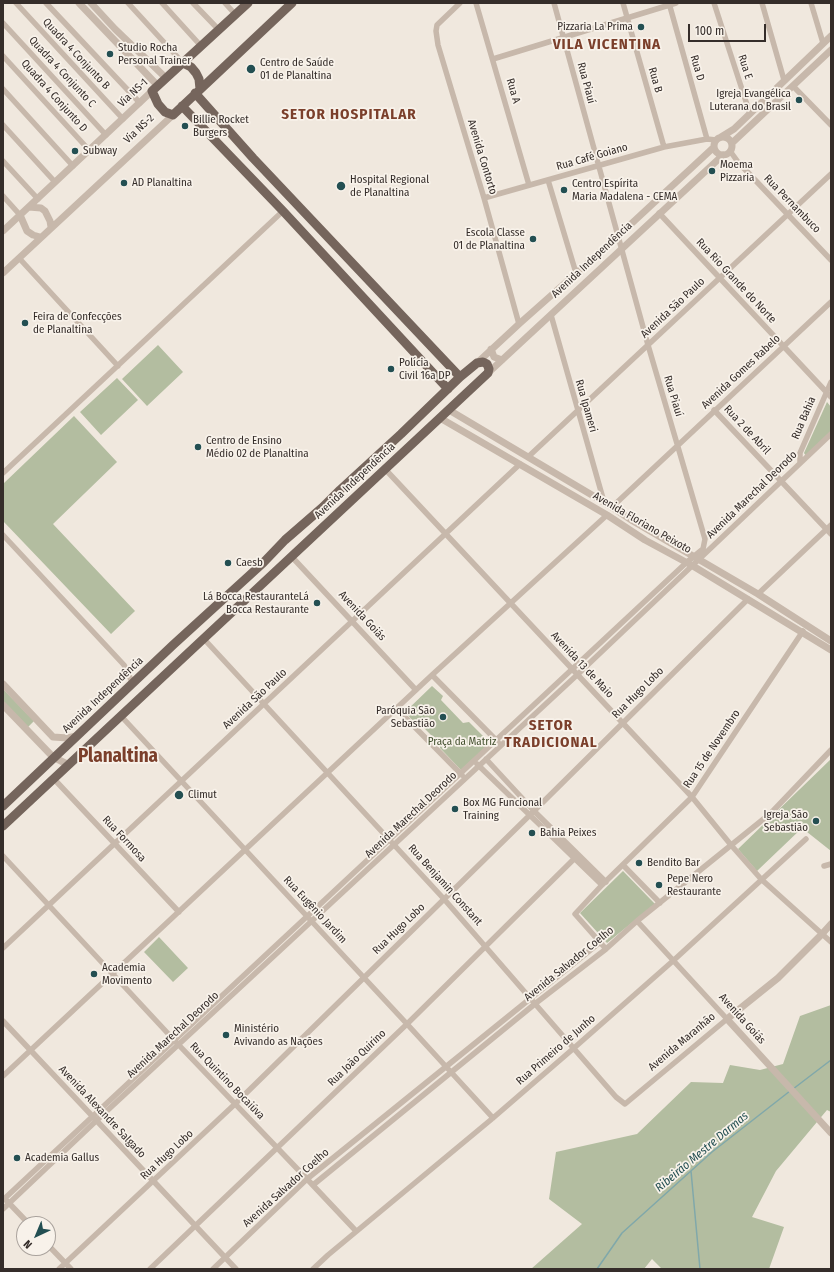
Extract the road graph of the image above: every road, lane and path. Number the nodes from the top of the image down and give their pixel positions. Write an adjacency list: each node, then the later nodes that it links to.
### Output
1 (16, 3): 47 (street, Quadra 4 Conjunto B)
2 (46, 3): 43 (street)
3 (80, 3): 23 (street)
4 (91, 3): 21 (street)
5 (128, 3): 35 (street)
6 (162, 3): 31 (street)
7 (193, 3): 26 (street)
8 (225, 3): 20 (street)
9 (248, 3): 20 (main road, Via NS-1)
10 (292, 3): 42 (main road, Via NS-2)
11 (460, 3): 67 (street, Avenida Contorto)
12 (476, 3): 34 (street, Rua A)
13 (554, 3): 29 (street, Rua Piauí)
14 (623, 3): 22 (street)
15 (676, 3): 19 (street)
16 (714, 3): 46 (street, Rua E)
17 (762, 3): 38 (street)
18 (811, 3): 30 (street)
19 (669, 4): 22 (street); 51 (street, Rua D)
20 (235, 14): 26 (main road, Via NS-1)
21 (103, 16): 23 (street); 25 (street)
22 (628, 18): 29 (street); 54 (street, Rua B)
23 (97, 22): 27 (street)
24 (3, 23): 50 (street, Quadra 4 Conjunto C)
25 (116, 29): 27 (street); 37 (street)
26 (218, 30): 31 (main road, Via NS-1)
27 (110, 36): 41 (street)
28 (831, 36): 30 (street, Avenida Independência)
29 (563, 37): 34 (street); 61 (street, Rua Piauí)
30 (823, 43): 36 (street, Avenida Independência)
31 (201, 46): 35 (main road, Via NS-1)
32 (831, 50): 39 (street)
33 (3, 56): 55 (street, Quadra 4 Conjunto D)
34 (493, 59): 65 (street, Rua A)
35 (183, 63): 37 (main road, Via NS-1); 42 (main road)
36 (790, 75): 38 (street, Avenida Independência); 39 (street)
37 (166, 78): 41 (main road, Via NS-1)
38 (783, 81): 39 (street); 46 (street, Avenida Independência)
39 (793, 85): 49 (street); 53 (street)
40 (3, 89): 60 (street)
41 (155, 89): 43 (street, Via NS-1); 45 (main road)
42 (198, 91): 44 (main road, Via NS-2); 57 (main road)
43 (140, 103): 47 (street, Via NS-1)
44 (182, 106): 45 (main road, Via NS-2); 58 (main road)
45 (173, 114): 74 (street, Via NS-2)
46 (750, 114): 52 (street, Avenida Independência)
47 (123, 119): 50 (street, Via NS-1)
48 (3, 125): 64 (street)
49 (831, 125)
50 (106, 135): 55 (street, Via NS-2)
51 (706, 139): 52 (street, Rua Café Goiano); 54 (street, Rua Café Goiano)
52 (717, 141): 53 (street); 56 (street); 77 (street, Avenida Independência)
53 (732, 144): 56 (street)
54 (664, 147): 61 (street, Rua Café Goiano)
55 (89, 150): 60 (street, Via NS-2)
56 (726, 154): 71 (street, Avenida Independência); 72 (street, Rua Pernambuco)
57 (253, 158): 58 (main road); 78 (main road)
58 (234, 160): 70 (main road)
59 (3, 161): 68 (street)
60 (73, 166): 64 (street, Via NS-2)
61 (598, 166): 63 (street, Rua Café Goiano); 77 (street, Rua Piauí)
62 (831, 174): 72 (street, Avenida São Paulo)
63 (548, 180): 65 (street, Rua Café Goiano); 83 (street)
64 (55, 182): 68 (street, Via NS-2)
65 (529, 185): 67 (street, Rua Café Goiano)
66 (3, 196): 73 (street)
67 (484, 198): 94 (street, Avenida Contorto)
68 (38, 199): 69 (street, Via NS-2)
69 (29, 207): 73 (street, Via NS-2); 74 (street)
70 (283, 211): 81 (main road); 102 (street)
71 (659, 213): 79 (street, Avenida Independência); 85 (street, Rua Rio Grande do Norte)
72 (788, 214): 82 (street, Rua Pernambuco); 85 (street, Avenida São Paulo)
73 (20, 215): 75 (street, Via NS-2); 76 (street)
74 (51, 227): 76 (street, Via NS-2)
75 (3, 230)
76 (40, 237): 80 (street, Via NS-2)
77 (618, 237): 79 (street, Rua Piauí); 83 (street, Avenida Independência)
78 (335, 245): 81 (main road); 87 (main road)
79 (622, 249): 86 (street, Avenida Independência); 96 (street, Rua Piauí)
80 (19, 258): 84 (street, Via NS-2); 102 (street)
81 (327, 258): 90 (main road)
82 (831, 260)
83 (579, 271): 86 (street); 88 (street, Avenida Independência)
84 (3, 273)
85 (720, 278): 96 (street, Avenida São Paulo); 97 (street, Rua Rio Grande do Norte)
86 (589, 279): 91 (street, Avenida Independência)
87 (384, 297): 90 (main road); 93 (main road)
88 (550, 297): 91 (street); 94 (street, Avenida Independência)
89 (831, 302): 97 (street, Avenida Gomes Rabelo)
90 (373, 308): 95 (main road)
91 (558, 308): 92 (street, Avenida Independência)
92 (551, 315): 99 (street, Avenida Independência); 112 (street, Rua Ipameri)
93 (409, 323): 95 (main road); 100 (main road)
94 (519, 324): 98 (street, Avenida Independência)
95 (397, 334): 103 (main road)
96 (648, 345): 112 (street, Avenida São Paulo); 121 (street, Rua Piauí)
97 (784, 346): 108 (street, Rua Rio Grande do Norte); 111 (street, Avenida Gomes Rabelo)
98 (491, 349): 99 (street); 101 (street, Avenida Independência)
99 (502, 360): 104 (street, Avenida Independência)
100 (444, 361): 103 (main road); 105 (main road)
101 (478, 363): 104 (main road); 105 (main road, Avenida Independência)
102 (118, 366): 126 (street)
103 (432, 372): 107 (main road)
104 (488, 373): 110 (main road, Avenida Independência)
105 (460, 377): 107 (main road, Avenida Independência)
106 (831, 382): 108 (street, Rua Bahia)
107 (448, 388): 114 (main road, Avenida Independência)
108 (826, 392): 109 (street, Rua Rio Grande do Norte); 123 (street, Rua Bahia)
109 (831, 397)
110 (449, 410): 113 (main road, Avenida Independência); 116 (street, Avenida Floriano Peixoto)
111 (714, 410): 121 (street, Avenida Gomes Rabelo); 129 (street, Rua 2 de Abril)
112 (577, 411): 122 (street, Avenida São Paulo); 132 (street, Rua Ipameri)
113 (440, 418): 115 (main road, Avenida Independência); 119 (street, Avenida Floriano Peixoto)
114 (416, 419): 115 (main road); 117 (main road, Avenida Independência)
115 (426, 430): 120 (main road, Avenida Independência)
116 (489, 433): 119 (street); 122 (street, Avenida Floriano Peixoto)
117 (401, 434): 120 (main road); 133 (main road, Avenida Independência)
118 (831, 434): 123 (street, Avenida Marechal Deorodo)
119 (482, 442): 124 (street, Avenida Floriano Peixoto)
120 (412, 445): 125 (main road, Avenida Independência)
121 (678, 445): 134 (street, Avenida Gomes Rabelo); 148 (street, Rua Piauí)
122 (528, 457): 127 (street, Avenida Floriano Peixoto)
123 (800, 462): 129 (street, Avenida Marechal Deorodo)
124 (520, 464): 130 (street, Avenida Floriano Peixoto); 144 (street, Avenida São Paulo)
125 (385, 470): 136 (main road, Avenida Independência); 144 (street, Avenida 13 de Maio)
126 (3, 473)
127 (557, 474): 128 (street, Avenida Floriano Peixoto); 130 (street)
128 (571, 482): 131 (street); 132 (street, Avenida Floriano Peixoto)
129 (782, 482): 141 (street, Rua 2 de Abril); 150 (street, Avenida Marechal Deorodo)
130 (552, 483): 131 (street, Avenida Floriano Peixoto)
131 (566, 492): 135 (street, Avenida Floriano Peixoto)
132 (604, 502): 134 (street, Avenida Floriano Peixoto)
133 (323, 507): 136 (main road); 137 (main road, Avenida Independência)
134 (612, 507): 138 (street, Avenida Floriano Peixoto)
135 (606, 515): 140 (street, Avenida Floriano Peixoto); 154 (street)
136 (334, 517): 142 (main road, Avenida Independência)
137 (312, 518): 142 (main road); 166 (main road, Avenida Independência)
138 (633, 522): 140 (street); 143 (street, Avenida Floriano Peixoto)
139 (831, 525): 141 (street)
140 (626, 529): 147 (street, Avenida Floriano Peixoto)
141 (826, 529): 145 (street, Rua 2 de Abril); 152 (street)
142 (319, 531): 149 (main road, Avenida Independência)
143 (650, 531): 147 (street); 150 (street, Avenida Floriano Peixoto)
144 (446, 534): 154 (street, Avenida 13 de Maio); 159 (street, Avenida São Paulo)
145 (831, 534)
146 (3, 535): 174 (street)
147 (645, 540): 151 (street, Avenida Floriano Peixoto)
148 (703, 549): 150 (street, Avenida Marechal Deorodo)
149 (292, 557): 159 (street, Avenida Goiás); 162 (main road, Avenida Independência)
150 (697, 558): 151 (street, Avenida Marechal Deorodo); 152 (street, Avenida Floriano Peixoto)
151 (690, 564): 153 (street, Avenida Floriano Peixoto); 168 (street, Avenida Marechal Deorodo); 171 (street, Avenida Marechal Deorodo)
152 (758, 594): 155 (street, Avenida Floriano Peixoto)
153 (748, 599): 156 (street, Avenida Floriano Peixoto); 181 (street, Rua Hugo Lobo)
154 (509, 603): 168 (street, Avenida 13 de Maio); 170 (street)
155 (774, 604): 156 (street); 157 (street, Avenida Floriano Peixoto)
156 (770, 612): 158 (street, Avenida Floriano Peixoto)
157 (787, 612): 158 (street); 161 (street, Avenida Floriano Peixoto)
158 (784, 620): 160 (street, Avenida Floriano Peixoto)
159 (352, 622): 175 (street, Avenida Goiás); 176 (street, Avenida São Paulo)
160 (803, 632): 164 (street, Avenida Floriano Peixoto); 197 (street, Rua 15 de Novembro)
161 (824, 636): 163 (street, Avenida Floriano Peixoto); 164 (street)
162 (204, 639): 169 (main road, Avenida Independência); 176 (street, Rua Benjamin Constant)
163 (831, 641)
164 (820, 643): 165 (street, Avenida Floriano Peixoto)
165 (831, 650)
166 (158, 658): 167 (main road, Avenida Independência); 169 (main road)
167 (150, 667): 172 (main road); 174 (main road, Avenida Independência)
168 (572, 670): 171 (street, Avenida 13 de Maio); 184 (street, Avenida Marechal Deorodo)
169 (168, 673): 172 (main road, Avenida Independência)
170 (432, 675): 175 (street); 184 (street)
171 (577, 675): 181 (street, Avenida 13 de Maio); 185 (street, Avenida Marechal Deorodo)
172 (159, 681): 179 (main road, Avenida Independência)
173 (3, 684): 180 (street)
174 (133, 684): 183 (main road, Avenida Independência)
175 (416, 690): 178 (street)
176 (264, 703): 192 (street, Rua Benjamin Constant); 196 (street, Avenida São Paulo)
177 (3, 705): 182 (street)
178 (396, 708): 192 (street); 193 (street)
179 (121, 716): 190 (main road, Avenida Independência); 196 (street, Rua Eugênio Jardim)
180 (38, 721): 182 (street); 183 (street)
181 (622, 723): 197 (street, Avenida 13 de Maio); 199 (street, Rua Hugo Lobo)
182 (28, 730): 187 (street)
183 (76, 736): 187 (main road, Avenida Independência)
184 (496, 740): 185 (street); 189 (street, Avenida Marechal Deorodo)
185 (501, 745): 188 (street, Avenida Marechal Deorodo)
186 (831, 750): 205 (street, Avenida Salvador Coelho)
187 (53, 758): 190 (street); 198 (main road, Avenida Independência)
188 (486, 759): 191 (street, Avenida Marechal Deorodo); 199 (street)
189 (474, 760): 191 (street); 193 (street, Avenida Marechal Deorodo)
190 (69, 765): 195 (main road, Avenida Independência)
191 (479, 766): 194 (street, Avenida Marechal Deorodo); 199 (street)
192 (328, 772): 202 (street, Rua Benjamin Constant); 206 (street)
193 (461, 773): 194 (street); 202 (street, Avenida Marechal Deorodo)
194 (466, 778): 204 (street, Avenida Marechal Deorodo)
195 (54, 779): 200 (main road, Avenida Independência); 203 (street, Rua Formosa)
196 (181, 781): 203 (street, Avenida São Paulo); 206 (street, Rua Eugênio Jardim)
197 (692, 797): 205 (street, Avenida 13 de Maio); 210 (street, Rua 15 de Novembro)
198 (3, 806)
199 (532, 813): 208 (street); 214 (street, Rua Hugo Lobo)
200 (5, 822)
201 (806, 838): 212 (street, Rua Primeiro de Junho)
202 (390, 839): 204 (street, Rua Benjamin Constant); 218 (street, Avenida Marechal Deorodo)
203 (115, 844): 216 (street, Avenida São Paulo); 217 (street, Rua Formosa)
204 (394, 844): 214 (street, Rua Benjamin Constant); 219 (street, Avenida Marechal Deorodo)
205 (731, 845): 212 (street, Avenida 13 de Maio); 215 (street, Avenida Salvador Coelho)
206 (245, 850): 217 (street); 218 (street, Rua Eugênio Jardim)
207 (3, 856): 216 (street, Rua Quintino Bocaiúva)
208 (576, 856): 213 (street); 225 (street, Rua João Quirino)
209 (831, 864): 211 (street)
210 (623, 865): 213 (street, Rua 15 de Novembro); 215 (street)
211 (824, 866)
212 (761, 880): 222 (street, Avenida 13 de Maio); 228 (street, Rua Primeiro de Junho)
213 (604, 884): 224 (street, Rua 15 de Novembro)
214 (444, 899): 225 (street, Rua Benjamin Constant); 230 (street, Rua Hugo Lobo)
215 (660, 903): 220 (street, Avenida Salvador Coelho)
216 (49, 905): 226 (street, Avenida São Paulo); 229 (street, Rua Quintino Bocaiúva)
217 (179, 912): 229 (street)
218 (307, 916): 219 (street, Rua Eugênio Jardim); 236 (street, Avenida Marechal Deorodo)
219 (311, 921): 230 (street, Rua Eugênio Jardim); 236 (street, Avenida Marechal Deorodo)
220 (637, 921): 227 (street, Avenida Salvador Coelho); 228 (street, Avenida Goiás)
221 (831, 924): 222 (street, Avenida Maranhão)
222 (822, 934): 223 (street, Avenida 13 de Maio); 233 (street, Avenida Maranhão)
223 (831, 942)
224 (599, 943): 227 (street); 231 (street, Avenida Salvador Coelho)
225 (486, 946): 231 (street, Rua Benjamin Constant); 235 (street, Rua João Quirino)
226 (3, 948)
227 (606, 949): 232 (street, Avenida Salvador Coelho)
228 (674, 960): 233 (street, Avenida Goiás); 237 (street, Rua Primeiro de Junho)
229 (113, 974): 236 (street, Rua Quintino Bocaiúva); 238 (street)
230 (364, 978): 235 (street, Rua Eugênio Jardim); 243 (street, Rua Hugo Lobo)
231 (531, 998): 232 (street, Rua Benjamin Constant); 239 (street, Avenida Salvador Coelho)
232 (536, 1004): 237 (street, Rua Benjamin Constant); 240 (street, Avenida Salvador Coelho)
233 (727, 1019): 242 (street, Avenida Maranhão); 246 (street, Avenida Goiás)
234 (3, 1021): 238 (street, Avenida Alexandre Salgado)
235 (407, 1024): 239 (street, Rua Eugênio Jardim); 247 (street, Rua João Quirino)
236 (176, 1042): 243 (street, Rua Quintino Bocaiúva); 244 (street, Avenida Marechal Deorodo)
237 (574, 1048): 242 (street, Rua Benjamin Constant); 245 (street, Rua Primeiro de Junho)
238 (30, 1050): 241 (street); 244 (street, Avenida Alexandre Salgado)
239 (447, 1066): 240 (street, Rua Eugênio Jardim); 248 (street, Avenida Salvador Coelho)
240 (451, 1072): 245 (street, Rua Eugênio Jardim); 250 (street, Avenida Salvador Coelho)
241 (3, 1076)
242 (616, 1097)
243 (235, 1104): 247 (street, Rua Quintino Bocaiúva); 249 (street, Rua Hugo Lobo)
244 (94, 1118): 249 (street, Avenida Alexandre Salgado); 251 (street, Avenida Marechal Deorodo); 252 (street, Avenida Marechal Deorodo)
245 (493, 1118): 256 (street, Rua Primeiro de Junho)
246 (831, 1133)
247 (277, 1148): 248 (street, Rua Quintino Bocaiúva); 255 (street, Rua João Quirino)
248 (308, 1179): 250 (street, Rua Quintino Bocaiúva); 258 (street, Avenida Salvador Coelho)
249 (153, 1182): 255 (street, Avenida Alexandre Salgado); 259 (street, Rua Hugo Lobo)
250 (313, 1185): 256 (street, Rua Quintino Bocaiúva)
251 (4, 1198): 252 (street)
252 (9, 1203): 253 (street, Avenida Marechal Deorodo); 254 (street)
253 (3, 1209)
254 (21, 1216)
255 (195, 1226): 258 (street, Avenida Alexandre Salgado); 262 (street, Rua João Quirino)
256 (356, 1232): 265 (street, Rua Primeiro de Junho)
257 (56, 1253): 259 (street)
258 (225, 1258): 263 (street, Avenida Salvador Coelho); 264 (street, Avenida Alexandre Salgado)
259 (65, 1263): 260 (street, Rua Hugo Lobo); 261 (street)
260 (58, 1269)
261 (71, 1269)
262 (150, 1269)
263 (213, 1269)
264 (236, 1269)
265 (313, 1269)

